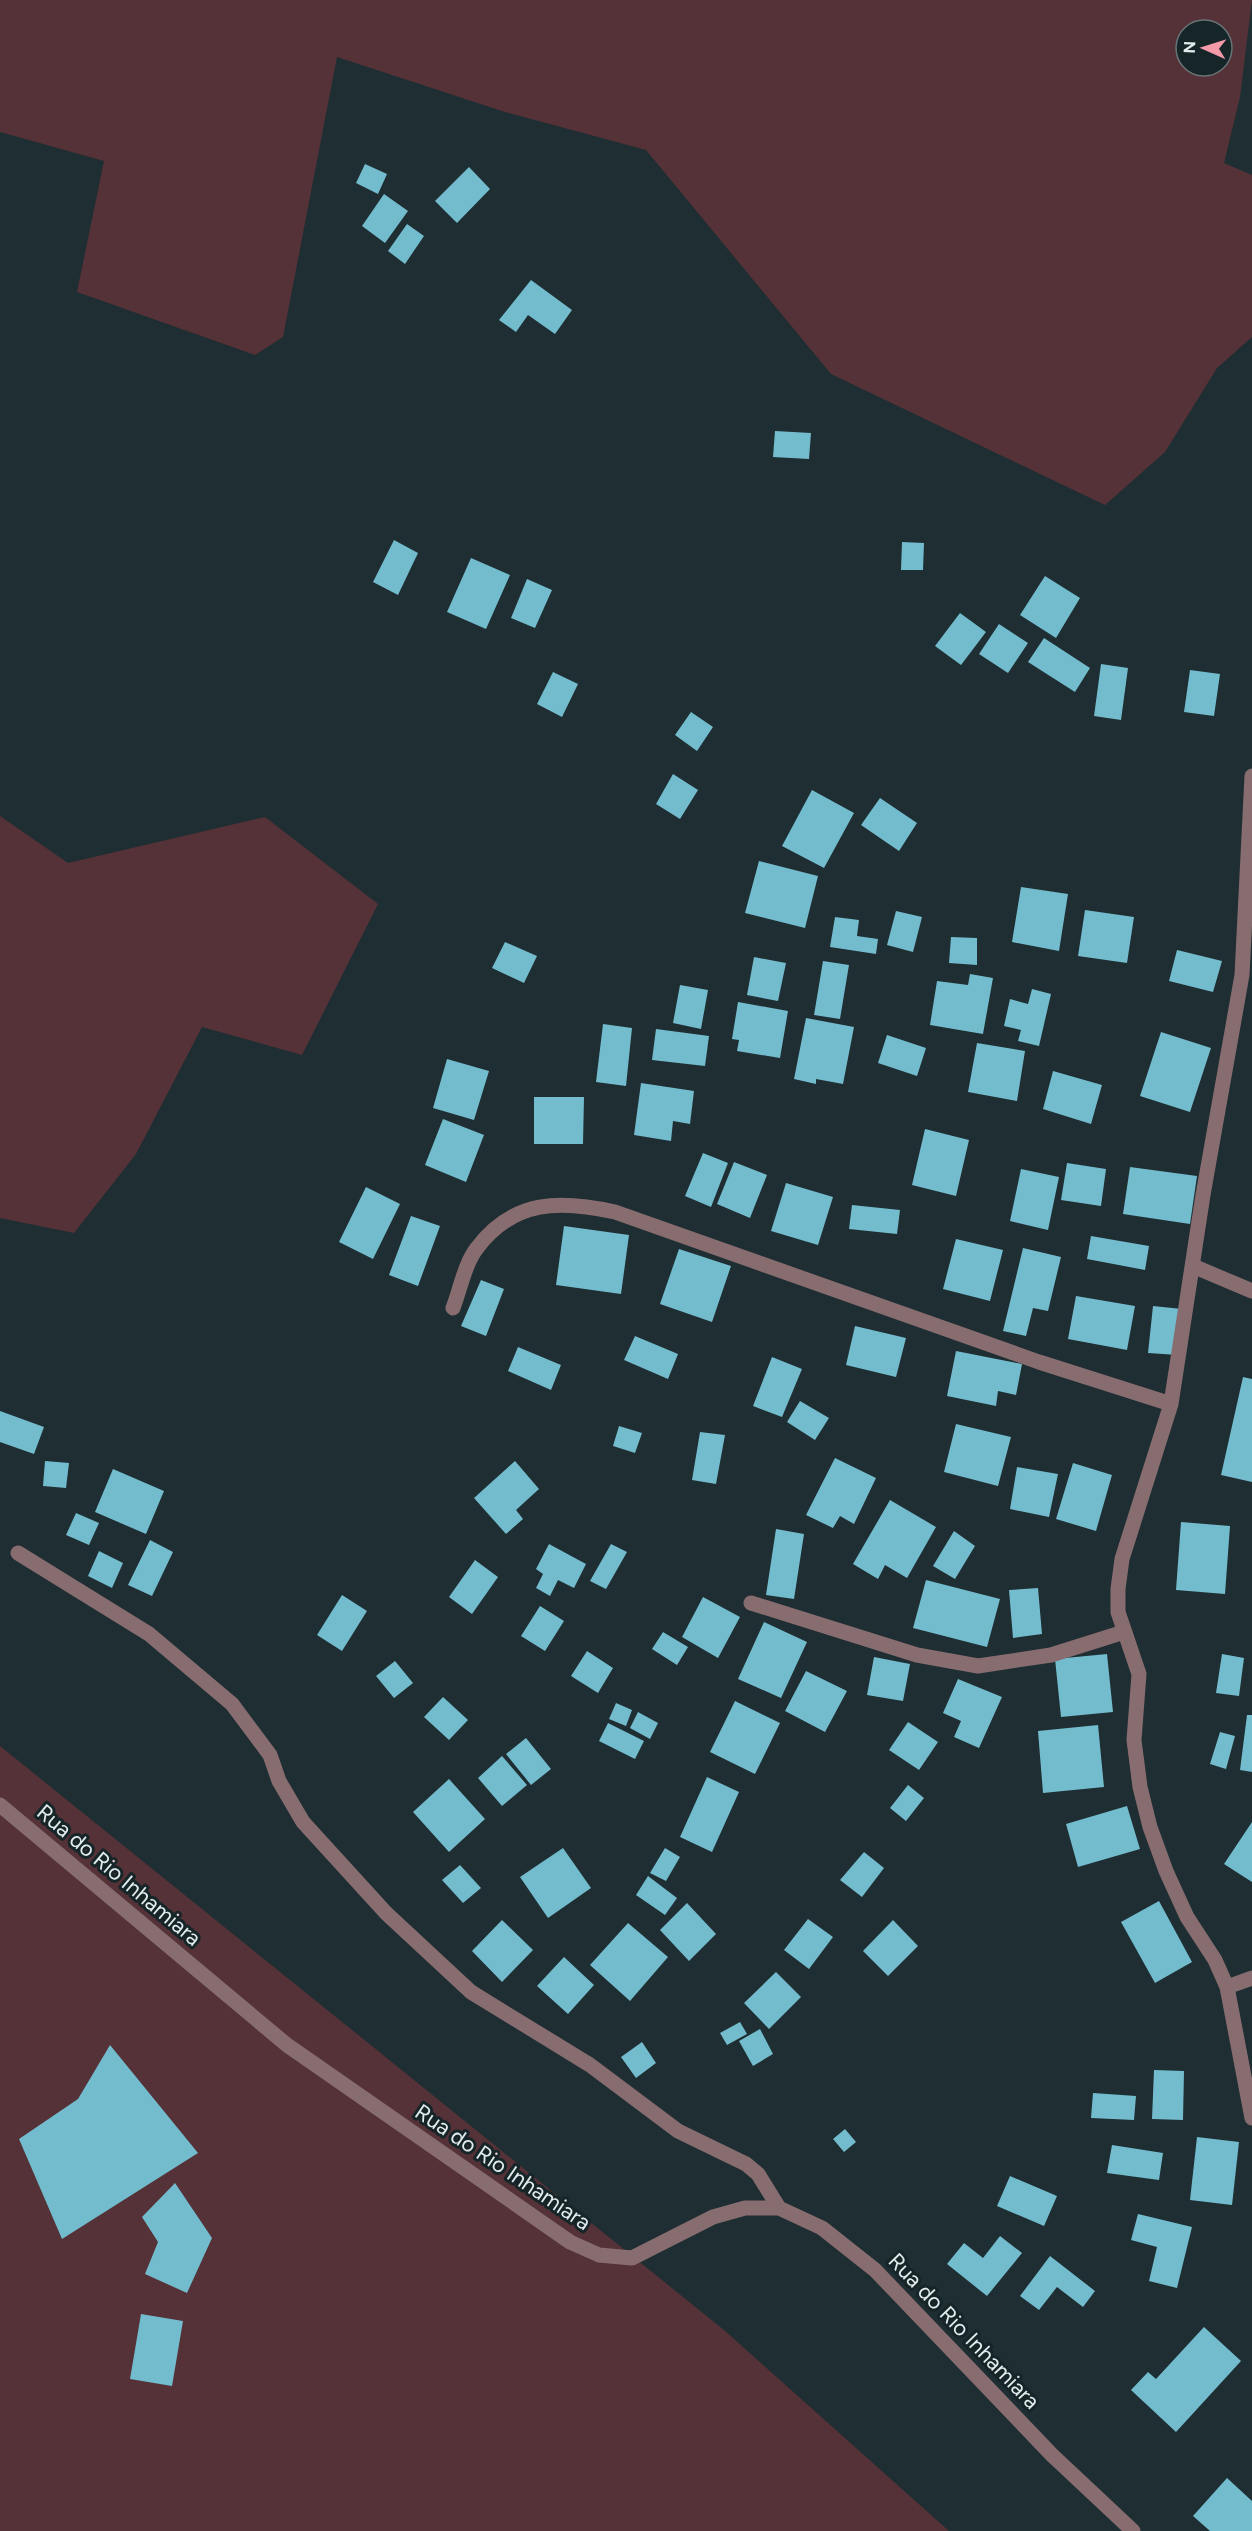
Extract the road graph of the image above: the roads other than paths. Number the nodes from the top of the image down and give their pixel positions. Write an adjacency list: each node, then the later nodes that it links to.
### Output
1 (1252, 777): 2 (street)
2 (1192, 1266): 3 (street); 5 (street)
3 (1252, 1291)
4 (453, 1308): 5 (street)
5 (1172, 1404): 8 (street)
6 (18, 1553): 14 (street)
7 (751, 1603): 8 (street)
8 (1124, 1632): 11 (street)
9 (0, 1805): 14 (street, Rua do Rio Inhamiara)
10 (1252, 1978): 11 (street)
11 (1227, 1988): 12 (street)
12 (1247, 2066): 13 (street)
13 (1252, 2118)
14 (779, 2208): 15 (street, Rua do Rio Inhamiara)
15 (1133, 2531)

